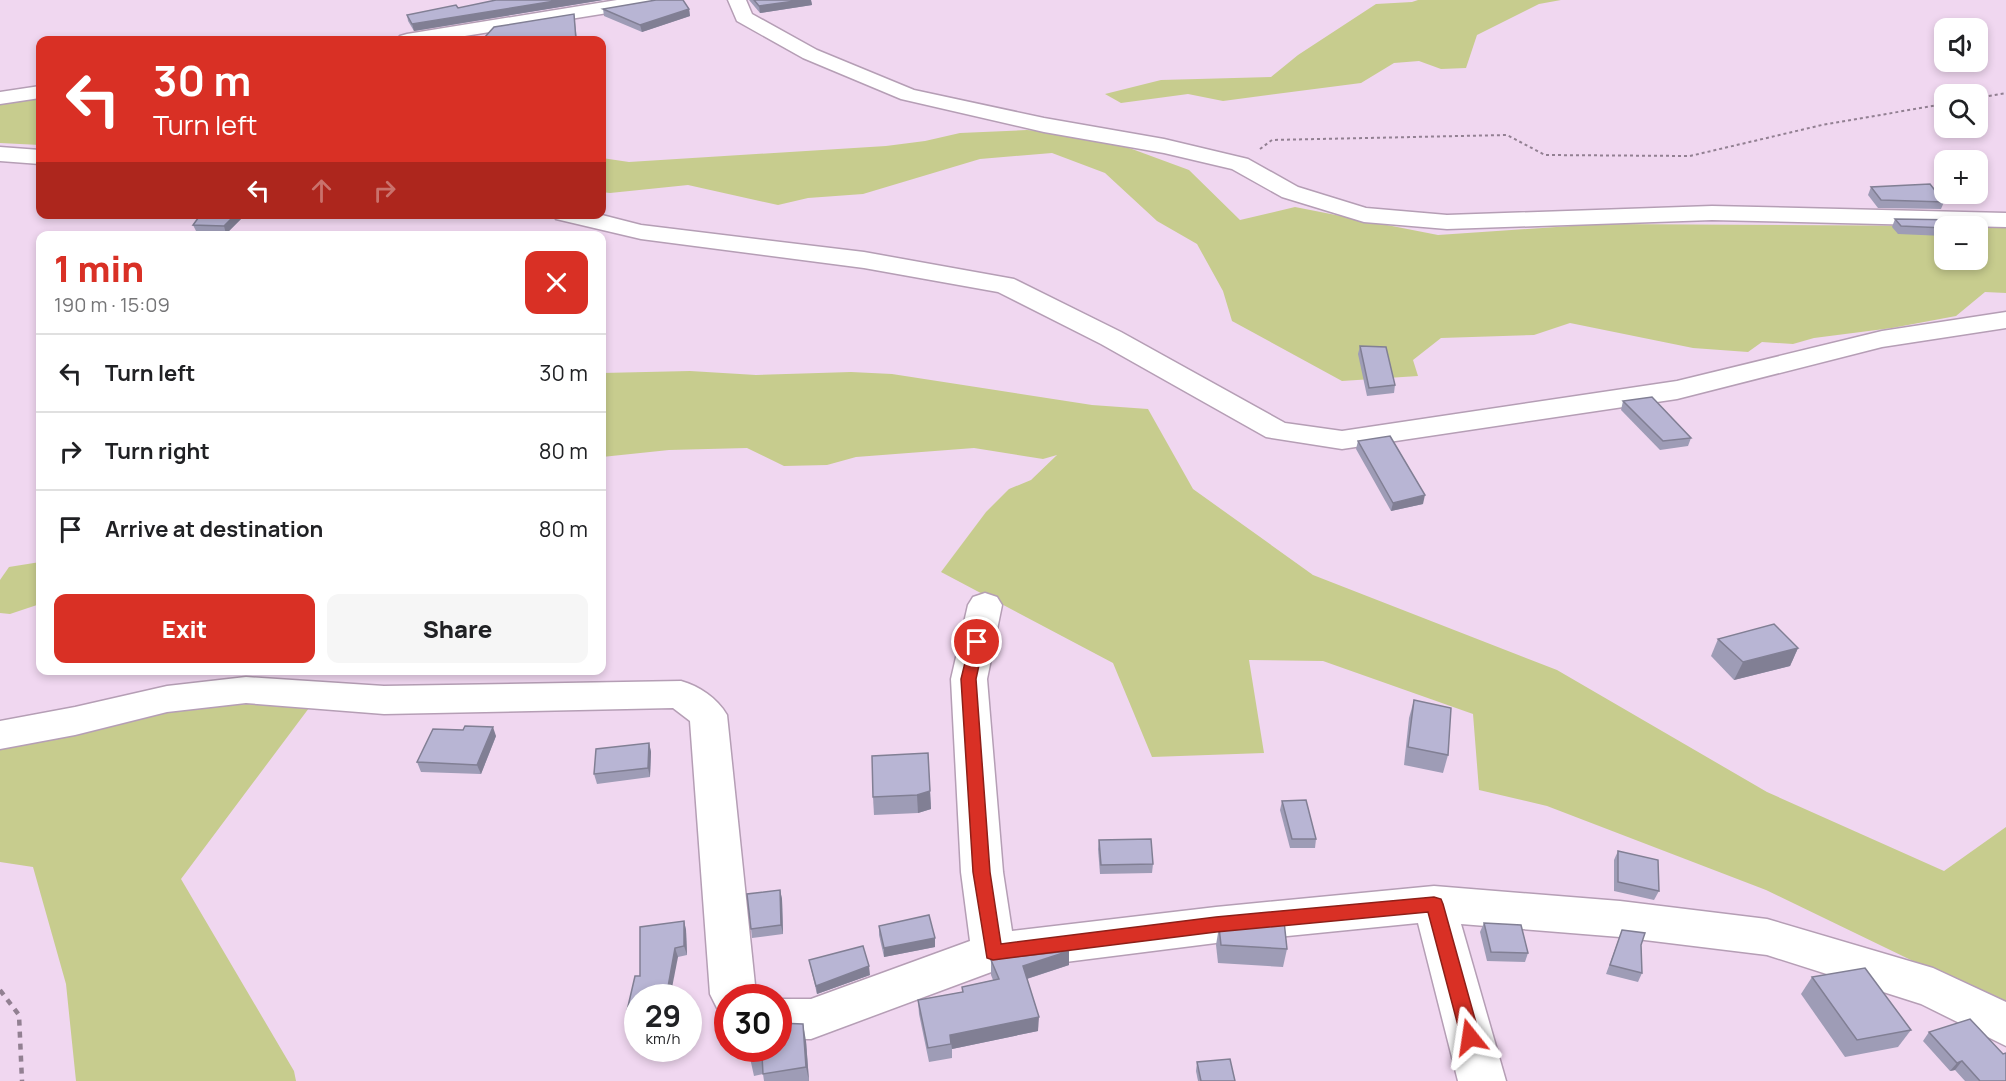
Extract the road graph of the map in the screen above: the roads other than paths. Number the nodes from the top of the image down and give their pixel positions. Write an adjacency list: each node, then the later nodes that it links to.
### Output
1 (651, 0): 3 (street)
2 (737, 0): 9 (street)
3 (431, 36)
4 (36, 93): 5 (street)
5 (0, 98)
6 (0, 154): 7 (street)
7 (36, 157)
8 (587, 219): 10 (street)
9 (2006, 220)
10 (2006, 320)
11 (985, 605): 14 (street)
12 (0, 735): 15 (street)
13 (1434, 904): 14 (street); 17 (street); 18 (street)
14 (993, 952): 16 (street)
15 (732, 984)
16 (792, 1019)
17 (2006, 1025)
18 (1482, 1081)

